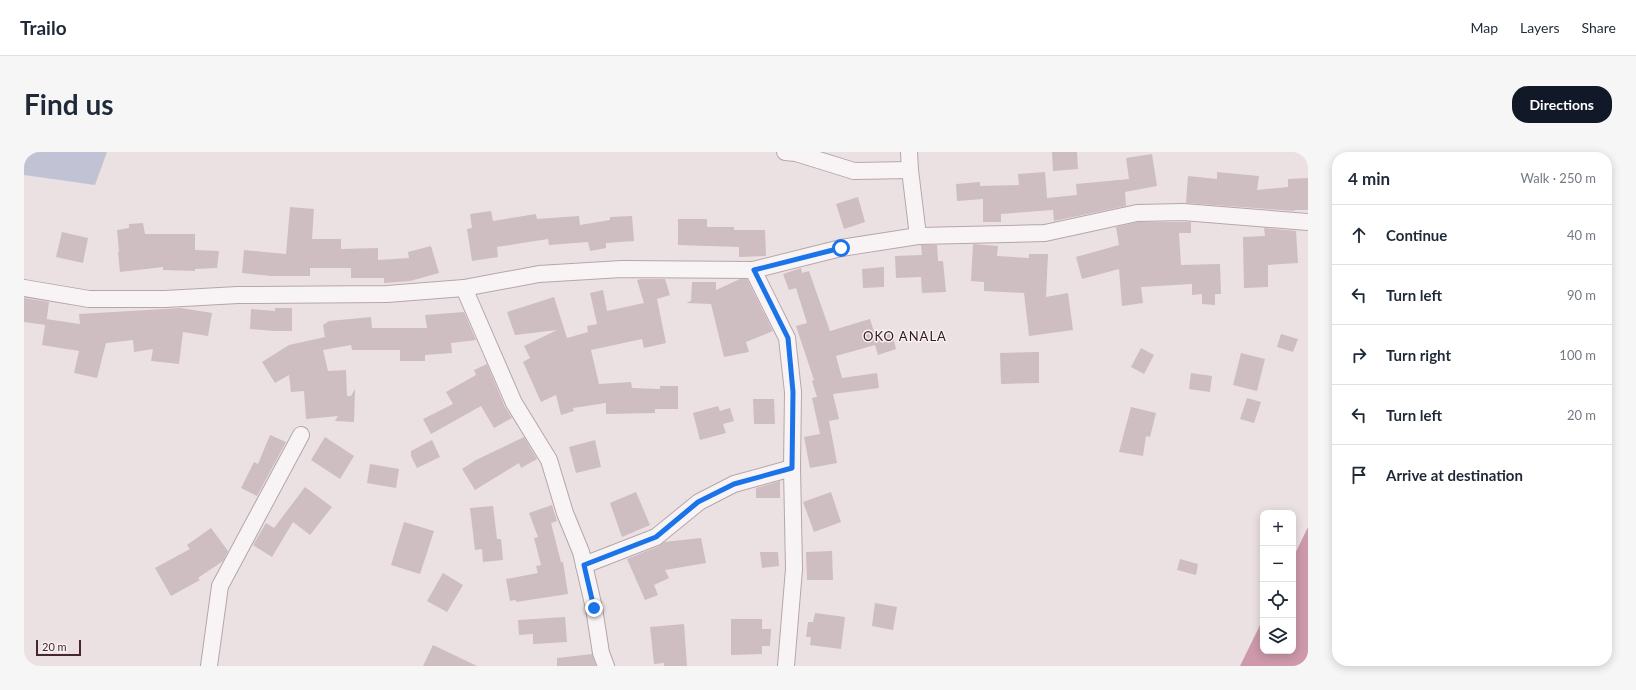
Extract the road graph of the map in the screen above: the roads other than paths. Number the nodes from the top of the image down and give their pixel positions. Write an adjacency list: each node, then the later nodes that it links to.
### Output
1 (785, 152): 3 (street)
2 (909, 152): 3 (street)
3 (910, 170): 5 (street)
4 (1308, 222): 5 (street)
5 (918, 236): 6 (street)
6 (754, 270): 8 (street); 10 (street)
7 (24, 288): 8 (street)
8 (464, 288): 11 (street)
9 (301, 436): 12 (street)
10 (792, 468): 11 (street); 14 (street)
11 (584, 565): 13 (street)
12 (208, 666)
13 (606, 666)
14 (786, 666)

